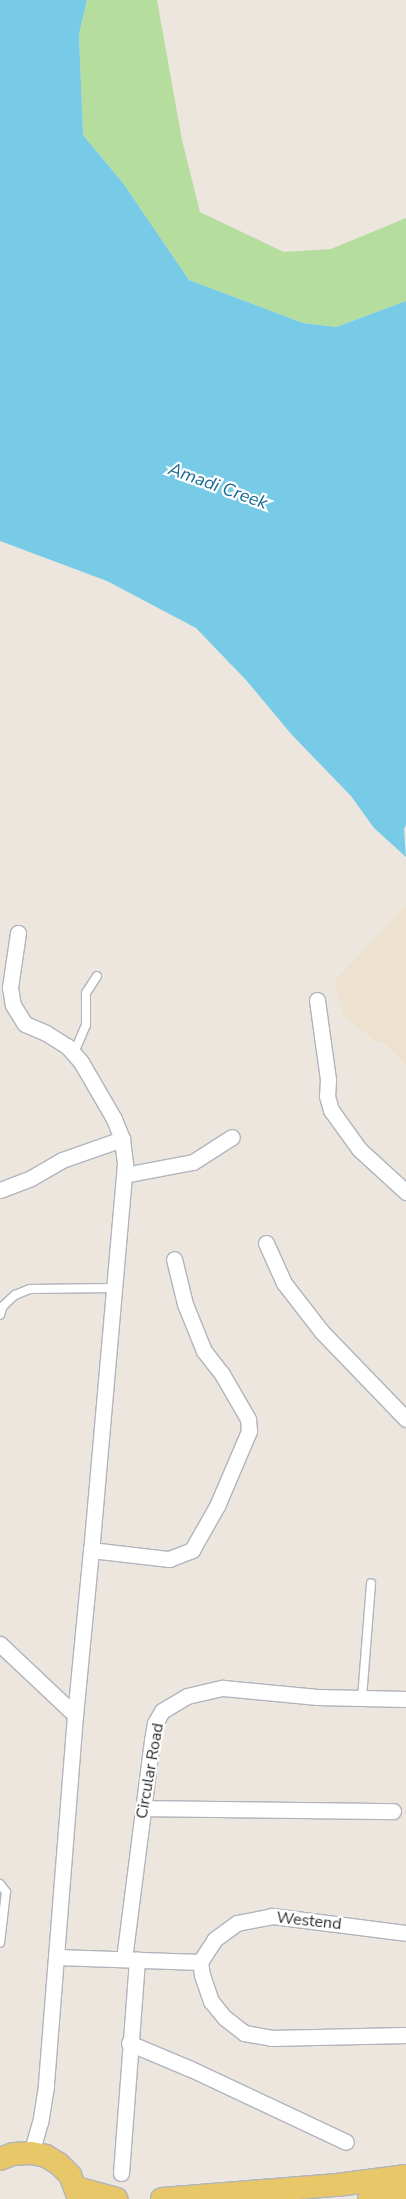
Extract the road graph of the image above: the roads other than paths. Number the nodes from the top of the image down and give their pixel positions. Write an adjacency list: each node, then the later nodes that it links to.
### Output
1 (18, 933): 4 (street)
2 (97, 976): 4 (lane)
3 (317, 1000): 9 (street)
4 (74, 1053): 6 (street)
5 (232, 1137): 7 (street)
6 (122, 1139): 7 (street); 8 (street)
7 (124, 1175): 12 (street)
8 (0, 1190)
9 (406, 1192)
10 (266, 1244): 14 (street)
11 (174, 1259): 15 (street)
12 (114, 1288): 13 (lane); 15 (street)
13 (0, 1314)
14 (406, 1419)
15 (92, 1550): 20 (street)
16 (371, 1583): 18 (lane)
17 (0, 1644): 20 (street)
18 (362, 1698): 19 (street, Circular Road); 21 (street, Circular Road)
19 (406, 1699)
20 (75, 1715): 26 (street)
21 (143, 1808): 22 (street); 27 (street, Circular Road)
22 (393, 1811)
23 (0, 1884): 25 (lane)
24 (406, 1933): 28 (street, Westend)
25 (0, 1943)
26 (57, 1957): 27 (street); 32 (street)
27 (131, 1959): 28 (street); 30 (street, Circular Road)
28 (200, 1962): 29 (street)
29 (406, 2035)
30 (129, 2043): 31 (street); 34 (street, Circular Road)
31 (346, 2142)
32 (31, 2153): 33 (main road); 36 (main road)
33 (0, 2159)
34 (121, 2172)
35 (406, 2176): 39 (main road)
36 (78, 2193): 38 (main road)
37 (406, 2194): 40 (main road)
38 (117, 2199)
39 (162, 2199)
40 (369, 2199)

